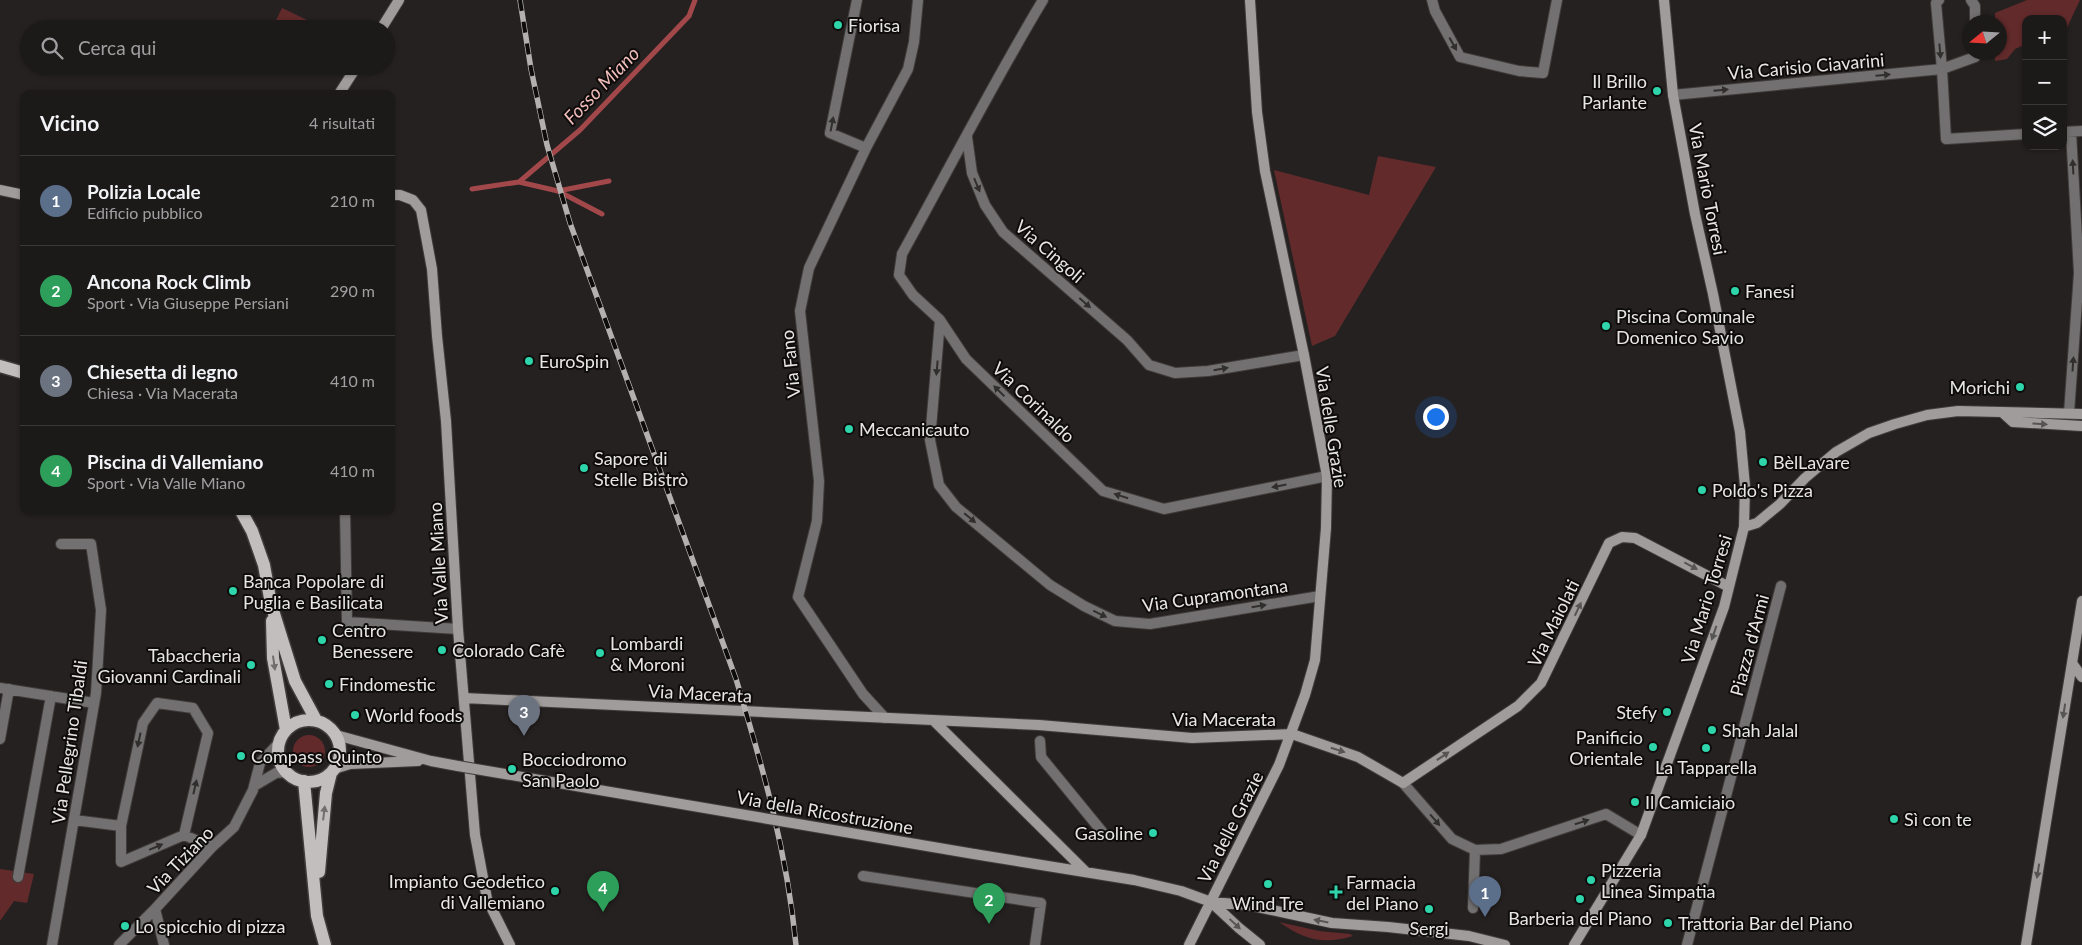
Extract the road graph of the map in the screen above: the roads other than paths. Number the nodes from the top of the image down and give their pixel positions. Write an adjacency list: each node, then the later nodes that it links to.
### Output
1 (399, 0): 12 (street)
2 (857, 0): 22 (street, one-way to 2)
3 (918, 0): 22 (street, Via Fano)
4 (1043, 0): 21 (street)
5 (1250, 0): 27 (street, Via delle Grazie)
6 (1432, 0): 7 (street, one-way to 7)
7 (1557, 0)
8 (1664, 0): 17 (street, Via Mario Torresi)
9 (1939, 0): 14 (street, one-way to 14)
10 (1970, 0): 11 (street)
11 (1975, 15)
12 (387, 20)
13 (1967, 60): 14 (street, Via Carisio Ciavarini)
14 (1942, 69): 17 (street, Via Carisio Ciavarini, one-way to 14); 20 (street)
15 (351, 75): 16 (street)
16 (342, 90)
17 (1672, 96): 37 (street, Via Mario Torresi)
18 (2082, 130): 19 (street)
19 (2067, 132): 31 (street, one-way to 19)
20 (2022, 134)
21 (967, 138): 26 (street, Via Corinaldo); 27 (street, Via Cingoli, one-way to 27)
22 (866, 148): 51 (street, Via Fano)
23 (0, 190): 24 (street)
24 (20, 194)
25 (395, 195): 44 (street, Via Valle Miano)
26 (940, 320): 34 (street, Via Corinaldo, one-way to 26); 41 (street, Via Cupramontana, one-way to 41)
27 (1304, 354): 34 (street, Via delle Grazie)
28 (0, 366): 29 (main road)
29 (20, 372)
30 (2002, 412): 31 (street); 33 (street, one-way to 33); 37 (street)
31 (2069, 413): 32 (street)
32 (2082, 414)
33 (2082, 426)
34 (1327, 476): 41 (street, Via delle Grazie)
35 (243, 515): 43 (main road)
36 (346, 515): 44 (street)
37 (1744, 527): 40 (street, Via Mario Torresi)
38 (60, 544): 50 (street, Via Pellegrino Tibaldi)
39 (1781, 586): 92 (street, Piazza d'Armi)
40 (1729, 587): 63 (street, Via Maiolati, one-way to 40); 70 (street, Via Mario Torresi, one-way to 70)
41 (1320, 596): 55 (street, Via delle Grazie)
42 (2082, 601): 45 (street)
43 (271, 604): 52 (main road); 54 (main road, one-way to 54)
44 (458, 629): 49 (street, Via Valle Miano)
45 (2072, 663): 46 (street); 93 (street, one-way to 93)
46 (2082, 677)
47 (5, 688): 48 (street); 57 (street)
48 (51, 696): 50 (street); 75 (street)
49 (464, 698): 51 (street, Via Macerata); 85 (street, Via Valle Miano)
50 (94, 703): 66 (street, Via Pellegrino Tibaldi)
51 (885, 718): 53 (street, Via Macerata)
52 (316, 720): 54 (main road); 56 (main road)
53 (934, 721): 55 (street, Via Macerata); 73 (street)
54 (286, 730): 59 (main road)
55 (1292, 734): 63 (street, Via Macerata, one-way to 63); 76 (street, Via delle Grazie)
56 (336, 735): 60 (street, Via della Ricostruzione); 61 (main road)
57 (0, 739)
58 (1040, 741): 68 (street)
59 (278, 744): 62 (main road); 65 (street, Via Tiziano)
60 (431, 761): 61 (street, Via della Ricostruzione); 73 (street, Via della Ricostruzione, bridge)
61 (332, 771): 64 (main road); 79 (main road, one-way to 61)
62 (287, 772): 64 (main road); 65 (street)
63 (1403, 783): 72 (street, Via Macerata, one-way to 72)
64 (304, 787): 79 (main road)
65 (254, 788): 71 (street, Via Tiziano)
66 (74, 820): 67 (street); 81 (street, Via Pellegrino Tibaldi)
67 (121, 826): 69 (street, one-way to 69); 69 (street, one-way to 67)
68 (1104, 834)
69 (184, 835): 71 (street)
70 (1641, 835): 72 (street, Via Macerata, one-way to 70); 91 (street, Via Mario Torresi)
71 (212, 846): 78 (street, Via Tiziano)
72 (1474, 850): 77 (street)
73 (1086, 872): 76 (street, Via della Ricostruzione)
74 (863, 876): 86 (street)
75 (18, 877)
76 (1211, 902): 80 (street, one-way to 76); 87 (street, Via delle Grazie); 88 (street, one-way to 88)
77 (1473, 908)
78 (155, 909): 82 (street, Via Tiziano); 83 (street)
79 (317, 916): 84 (main road)
80 (1469, 936): 89 (street); 90 (street)
81 (52, 945)
82 (119, 945)
83 (164, 945)
84 (325, 945)
85 (510, 945)
86 (1035, 945)
87 (1189, 945)
88 (1260, 945)
89 (1478, 945)
90 (1504, 945)
91 (1574, 945)
92 (1687, 945)
93 (2026, 945)

